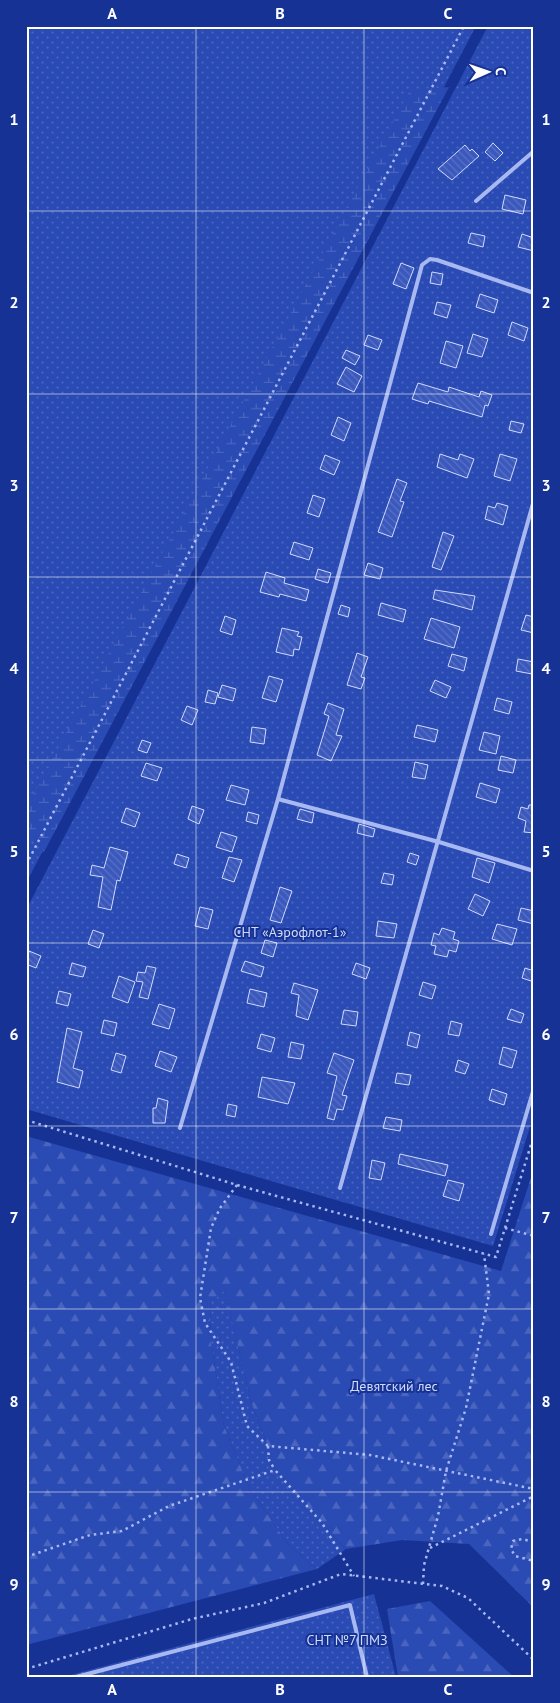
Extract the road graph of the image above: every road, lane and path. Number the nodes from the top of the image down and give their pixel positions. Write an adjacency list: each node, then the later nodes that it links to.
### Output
1 (464, 26): 8 (path)
2 (534, 151): 3 (lane)
3 (476, 201)
4 (534, 292): 6 (lane)
5 (534, 500): 7 (lane)
6 (278, 798): 7 (lane); 12 (lane)
7 (439, 842): 9 (lane); 15 (lane)
8 (26, 864)
9 (534, 871)
10 (534, 1088): 17 (lane)
11 (26, 1120): 14 (path)
12 (180, 1128)
13 (534, 1135): 16 (path)
14 (237, 1185): 19 (path); 20 (path)
15 (340, 1188)
16 (505, 1228): 18 (path); 19 (path)
17 (490, 1234)
18 (534, 1236)
19 (484, 1253): 22 (path)
20 (268, 1446): 21 (path); 22 (path)
21 (275, 1470): 27 (path); 29 (path)
22 (446, 1471): 23 (path); 26 (path)
23 (534, 1489)
24 (534, 1496): 26 (path)
25 (534, 1542): 28 (path)
26 (429, 1548): 30 (path)
27 (26, 1556)
28 (534, 1561)
29 (354, 1576)
30 (423, 1584)
31 (26, 1665): 32 (path)
32 (27, 1669)
33 (76, 1677): 34 (lane)
34 (368, 1677)

